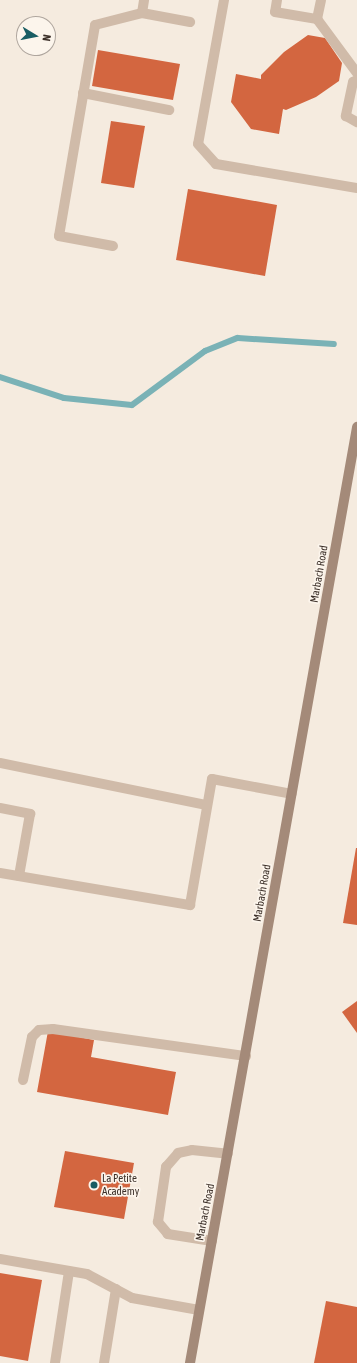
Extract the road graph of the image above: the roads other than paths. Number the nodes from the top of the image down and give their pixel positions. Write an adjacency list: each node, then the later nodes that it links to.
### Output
1 (144, 0): 5 (lane)
2 (224, 0): 13 (lane)
3 (277, 0): 6 (lane)
4 (321, 0): 6 (lane)
5 (142, 13): 7 (lane); 10 (lane)
6 (317, 19): 8 (lane)
7 (190, 22)
8 (357, 74)
9 (357, 80): 12 (lane)
10 (83, 93): 11 (lane); 14 (lane)
11 (169, 110)
12 (357, 122)
13 (357, 188)
14 (113, 246)
15 (357, 427): 17 (main road, Marbach Road)
16 (0, 763): 18 (lane)
17 (292, 794): 18 (lane); 22 (main road, Marbach Road)
18 (208, 805): 21 (lane)
19 (0, 808): 21 (lane)
20 (0, 873): 21 (lane)
21 (19, 876)
22 (246, 1056): 23 (lane); 24 (main road, Marbach Road)
23 (24, 1080)
24 (228, 1154): 25 (main road, Marbach Road); 25 (lane)
25 (212, 1242): 29 (main road, Marbach Road)
26 (0, 1260): 27 (lane)
27 (69, 1271): 28 (lane); 30 (lane)
28 (116, 1289): 29 (lane); 31 (lane)
29 (199, 1310): 32 (main road, Marbach Road)
30 (55, 1363)
31 (104, 1363)
32 (190, 1363)

